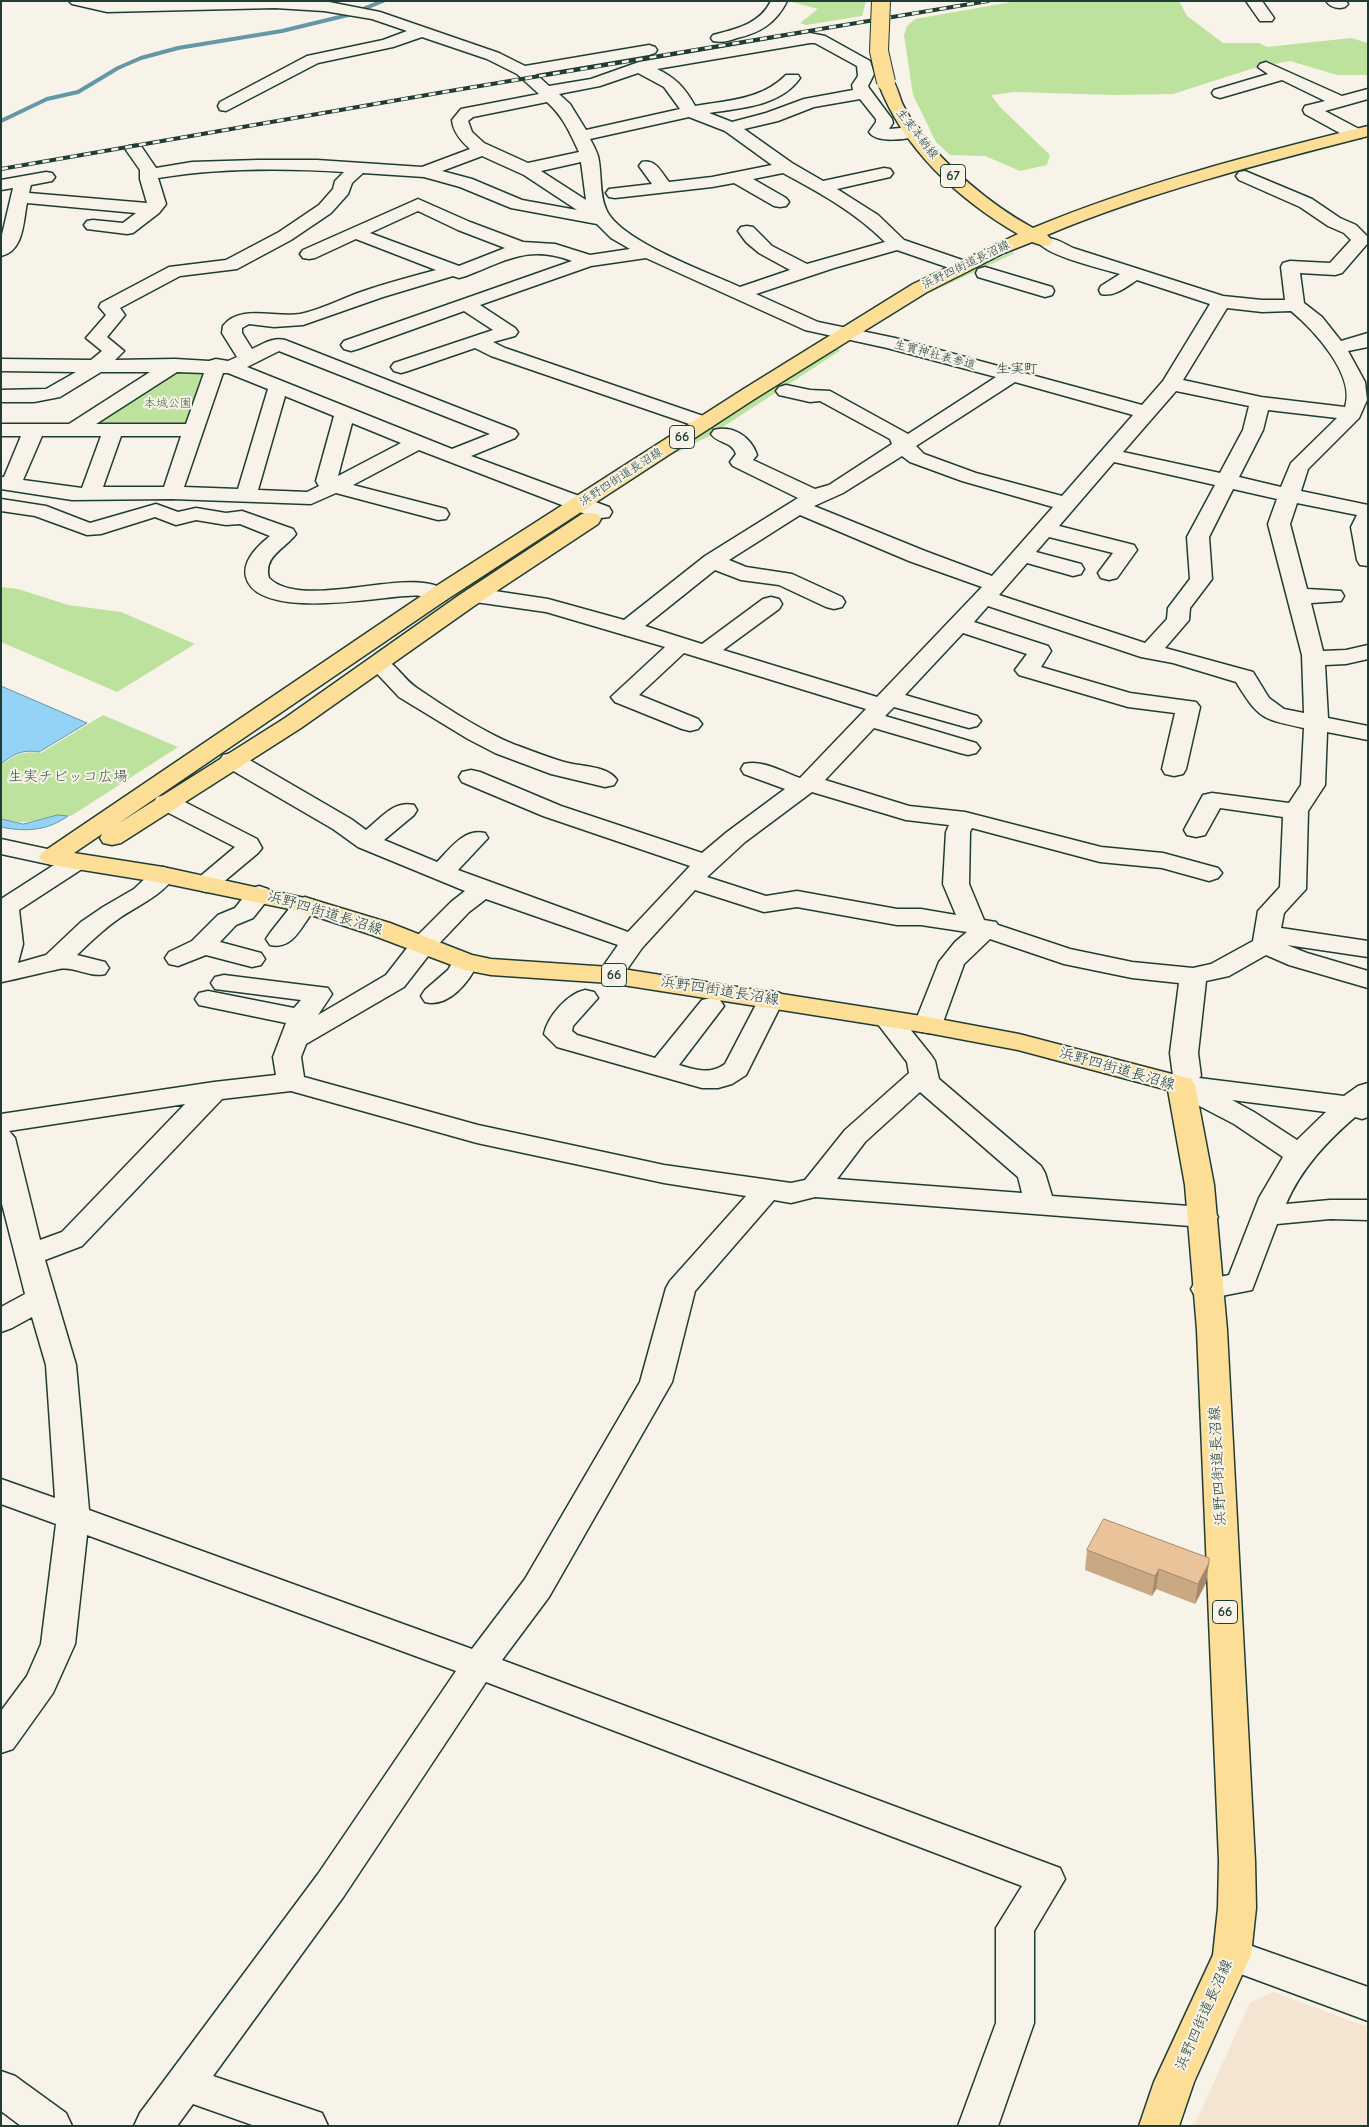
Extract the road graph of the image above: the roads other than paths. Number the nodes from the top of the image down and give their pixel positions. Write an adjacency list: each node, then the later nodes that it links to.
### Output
1 (77, 1): 4 (street)
2 (779, 1): 8 (street)
3 (881, 1): 20 (main road, 生実本納線 / 67, bridge)
4 (278, 2): 5 (street)
5 (422, 31): 8 (street); 17 (street)
6 (639, 67): 11 (street, 生實神社表参道); 13 (street, 生實神社表参道); 18 (street)
7 (1266, 67): 9 (street)
8 (523, 71): 13 (street)
9 (1283, 75): 12 (street); 16 (street)
10 (792, 78): 18 (street)
11 (864, 93): 19 (street); 20 (street)
12 (1220, 93)
13 (549, 94): 21 (street); 24 (street, 生實神社表参道)
14 (732, 94): 18 (street)
15 (1368, 94): 16 (street)
16 (1340, 101): 22 (street)
17 (226, 106)
18 (688, 108): 19 (street); 21 (street)
19 (731, 127): 28 (street)
20 (912, 132): 52 (main road, 生実本納線 / 67)
21 (580, 136): 25 (street)
22 (1357, 140): 34 (main road, 浜野四街道長沼線 / 66); 52 (main road, 浜野四街道長沼線 / 66)
23 (135, 150): 33 (street)
24 (483, 150): 30 (street, 生實神社表参道); 31 (street)
25 (589, 155): 30 (street); 47 (street)
26 (258, 165): 29 (street); 33 (street); 37 (street)
27 (648, 166): 39 (street)
28 (786, 167): 36 (street); 40 (street)
29 (359, 168): 31 (street); 79 (street)
30 (526, 169): 47 (street, 生實神社表参道)
31 (424, 172): 45 (street)
32 (884, 173): 40 (street)
33 (150, 174): 44 (street)
34 (1245, 176): 51 (street); 52 (main road, 浜野四街道長沼線 / 66)
35 (46, 177): 41 (street)
36 (737, 177): 39 (street); 43 (street)
37 (230, 183)
38 (1, 185): 41 (street)
39 (664, 187): 42 (street)
40 (820, 187): 53 (street)
41 (21, 189): 44 (street); 55 (street)
42 (615, 193)
43 (780, 202)
44 (153, 209): 48 (street)
45 (502, 219): 47 (street); 50 (street); 54 (street)
46 (627, 219): 59 (street)
47 (603, 220): 56 (street, 生實神社表参道)
48 (94, 225)
49 (747, 231): 62 (street)
50 (355, 233): 57 (street); 61 (street)
51 (1361, 233): 71 (street)
52 (1040, 239): 60 (main road, 浜野四街道長沼線 / 66); 63 (main road, 浜野四街道長沼線 / 66); 64 (street)
53 (898, 244): 60 (street); 62 (street)
54 (520, 248): 58 (street); 61 (street)
55 (1, 251)
56 (648, 252): 58 (street); 59 (street, 生實神社表参道)
57 (310, 254)
58 (588, 262): 66 (street)
59 (672, 262): 68 (street, 生實神社表参道)
60 (961, 266): 72 (main road, 浜野四街道長沼線 / 66)
61 (457, 271): 66 (street); 78 (street)
62 (806, 271): 68 (street)
63 (985, 273): 67 (street); 73 (main road, 浜野四街道長沼線 / 66)
64 (1135, 273): 65 (street); 69 (street)
65 (1108, 290)
66 (501, 291): 70 (street)
67 (1045, 291)
68 (739, 293): 72 (street, 生實神社表参道)
69 (1219, 301): 71 (street); 84 (street)
70 (467, 305): 75 (street); 76 (street)
71 (1295, 305): 77 (street)
72 (843, 334): 73 (street, 生實神社表参道); 93 (main road, 浜野四街道長沼線 / 66)
73 (867, 339): 83 (street, 生實神社表参道); 87 (main road, 浜野四街道長沼線 / 66)
74 (1368, 339): 77 (street)
75 (476, 341): 82 (street); 93 (street)
76 (351, 345)
77 (1336, 348): 85 (street)
78 (232, 363): 81 (street); 86 (street); 98 (street); 102 (street)
79 (99, 364): 80 (street); 81 (street); 88 (street)
80 (1, 365)
81 (175, 365): 96 (street)
82 (400, 367)
83 (1011, 376): 90 (street, 生實神社表参道); 100 (street)
84 (1172, 384): 89 (street); 90 (street)
85 (1362, 386): 92 (street)
86 (278, 387): 91 (street); 108 (street)
87 (786, 391): 93 (main road, 浜野四街道長沼線 / 66); 100 (street)
88 (1, 396)
89 (1260, 403): 92 (street); 103 (street)
90 (1146, 412): 101 (street)
91 (345, 413): 99 (street); 105 (street)
92 (1352, 414): 107 (street)
93 (713, 428): 110 (street); 111 (main road, 浜野四街道長沼線 / 66); 115 (main road, 浜野四街道長沼線 / 66)
94 (1, 430): 95 (street)
95 (34, 430): 96 (street); 104 (street)
96 (73, 430): 97 (street)
97 (113, 430): 98 (street); 106 (street)
98 (193, 430): 109 (street)
99 (418, 442): 102 (street); 105 (street)
100 (903, 446): 110 (street); 112 (street)
101 (1111, 454): 103 (street); 112 (street)
102 (452, 456): 111 (street)
103 (1228, 481): 107 (street); 135 (street)
104 (6, 484): 106 (street)
105 (334, 486): 108 (street); 116 (street)
106 (91, 493): 109 (street)
107 (1289, 495): 114 (street); 127 (street)
108 (246, 496): 109 (street)
109 (163, 499): 113 (street); 125 (street)
110 (806, 502): 120 (street); 124 (street)
111 (578, 504): 115 (street); 125 (main road, 浜野四街道長沼線 / 66)
112 (1066, 504): 118 (street)
113 (1, 505)
114 (1368, 511)
115 (601, 512): 126 (main road, 浜野四街道長沼線 / 66)
116 (438, 514)
117 (1368, 515): 121 (street)
118 (1044, 529): 119 (street); 123 (street)
119 (1022, 555): 122 (street); 124 (street)
120 (713, 560): 129 (street); 132 (street)
121 (1368, 560)
122 (1073, 569)
123 (1109, 572)
124 (989, 591): 131 (street); 135 (street)
125 (438, 595): 161 (main road, 浜野四街道長沼線 / 66)
126 (476, 595): 132 (street); 138 (main road, 浜野四街道長沼線 / 66)
127 (1297, 596): 128 (street); 137 (street)
128 (1334, 596)
129 (834, 602)
130 (771, 604): 134 (street)
131 (958, 624): 139 (street); 148 (street)
132 (628, 628): 133 (street)
133 (681, 644): 134 (street); 142 (street)
134 (706, 652): 139 (street)
135 (1149, 652): 141 (street)
136 (1368, 652): 137 (street)
137 (1313, 658): 141 (street)
138 (379, 664): 145 (main road, 浜野四街道長沼線 / 66); 146 (street)
139 (880, 707): 140 (street); 144 (street); 151 (street)
140 (969, 721)
141 (1316, 722): 143 (street); 155 (street)
142 (690, 724)
143 (1368, 733)
144 (968, 748)
145 (232, 760): 152 (main road, 浜野四街道長沼線 / 66); 159 (street)
146 (560, 769): 150 (street); 154 (street)
147 (753, 769): 151 (street)
148 (1174, 770)
149 (471, 777): 154 (street)
150 (605, 780)
151 (806, 786): 156 (street); 162 (street)
152 (166, 802): 161 (main road, 浜野四街道長沼線 / 66); 166 (street)
153 (405, 810): 159 (street)
154 (552, 811): 162 (street)
155 (1296, 811): 157 (street); 176 (street)
156 (964, 819): 164 (street); 171 (street)
157 (1196, 830)
158 (476, 838): 163 (street)
159 (367, 842): 163 (street)
160 (1, 846): 161 (street)
161 (64, 859): 165 (main road, 浜野四街道長沼線 / 66); 169 (street)
162 (699, 871): 171 (street); 173 (street)
163 (440, 872): 167 (street)
164 (1209, 873)
165 (163, 875): 166 (main road, 浜野四街道長沼線 / 66); 180 (street)
166 (206, 884): 168 (main road, 浜野四街道長沼線 / 66)
167 (483, 889): 173 (street); 175 (street)
168 (259, 894): 170 (main road, 浜野四街道長沼線 / 66); 174 (street)
169 (3, 902): 184 (street)
170 (306, 905): 172 (street); 175 (main road, 浜野四街道長沼線 / 66)
171 (980, 927): 185 (street); 193 (street)
172 (279, 939)
173 (633, 942): 183 (street)
174 (204, 945): 178 (street); 179 (street)
175 (423, 945): 181 (main road, 浜野四街道長沼線 / 66); 194 (street)
176 (1265, 945): 177 (street); 185 (street); 186 (street)
177 (1368, 949)
178 (178, 958)
179 (252, 959)
180 (55, 961): 182 (street); 184 (street)
181 (465, 962): 183 (main road, 浜野四街道長沼線 / 66); 188 (street)
182 (96, 968)
183 (610, 975): 190 (main road, 浜野四街道長沼線 / 66)
184 (2, 976)
185 (1193, 976): 198 (street)
186 (1368, 980)
187 (216, 991): 194 (street)
188 (434, 996)
189 (584, 998): 195 (street)
190 (771, 999): 192 (main road, 浜野四街道長沼線 / 66); 195 (street)
191 (711, 1006): 195 (street)
192 (887, 1019): 193 (main road, 浜野四街道長沼線 / 66); 196 (street)
193 (928, 1025): 198 (main road, 浜野四街道長沼線 / 66)
194 (298, 1029): 197 (street)
195 (662, 1068)
196 (924, 1075): 204 (street); 206 (street)
197 (291, 1082): 199 (street); 205 (street)
198 (1181, 1085): 200 (street); 203 (street); 209 (main road, 浜野四街道長沼線 / 66)
199 (214, 1091): 201 (street); 210 (street)
200 (1362, 1103): 203 (street)
201 (1, 1123)
202 (1, 1138): 210 (street)
203 (1300, 1155): 208 (street)
204 (815, 1187): 205 (street); 206 (street)
205 (768, 1189): 216 (street)
206 (1040, 1204): 209 (street)
207 (1368, 1210): 208 (street)
208 (1267, 1216): 211 (street)
209 (1203, 1217): 211 (main road, 浜野四街道長沼線 / 66)
210 (29, 1255): 212 (street)
211 (1206, 1288): 218 (main road, 浜野四街道長沼線 / 66)
212 (41, 1298): 213 (street); 215 (street)
213 (1, 1321)
214 (1, 1491): 215 (street)
215 (73, 1516): 216 (street); 217 (street)
216 (479, 1665): 220 (street); 225 (street)
217 (1, 1739)
218 (1232, 1955): 219 (street); 226 (main road, 浜野四街道長沼線 / 66)
219 (1368, 2004)
220 (184, 2084): 223 (street); 224 (street)
221 (1, 2088): 222 (street)
222 (52, 2126)
223 (154, 2126)
224 (308, 2126)
225 (978, 2126)
226 (1158, 2126)

